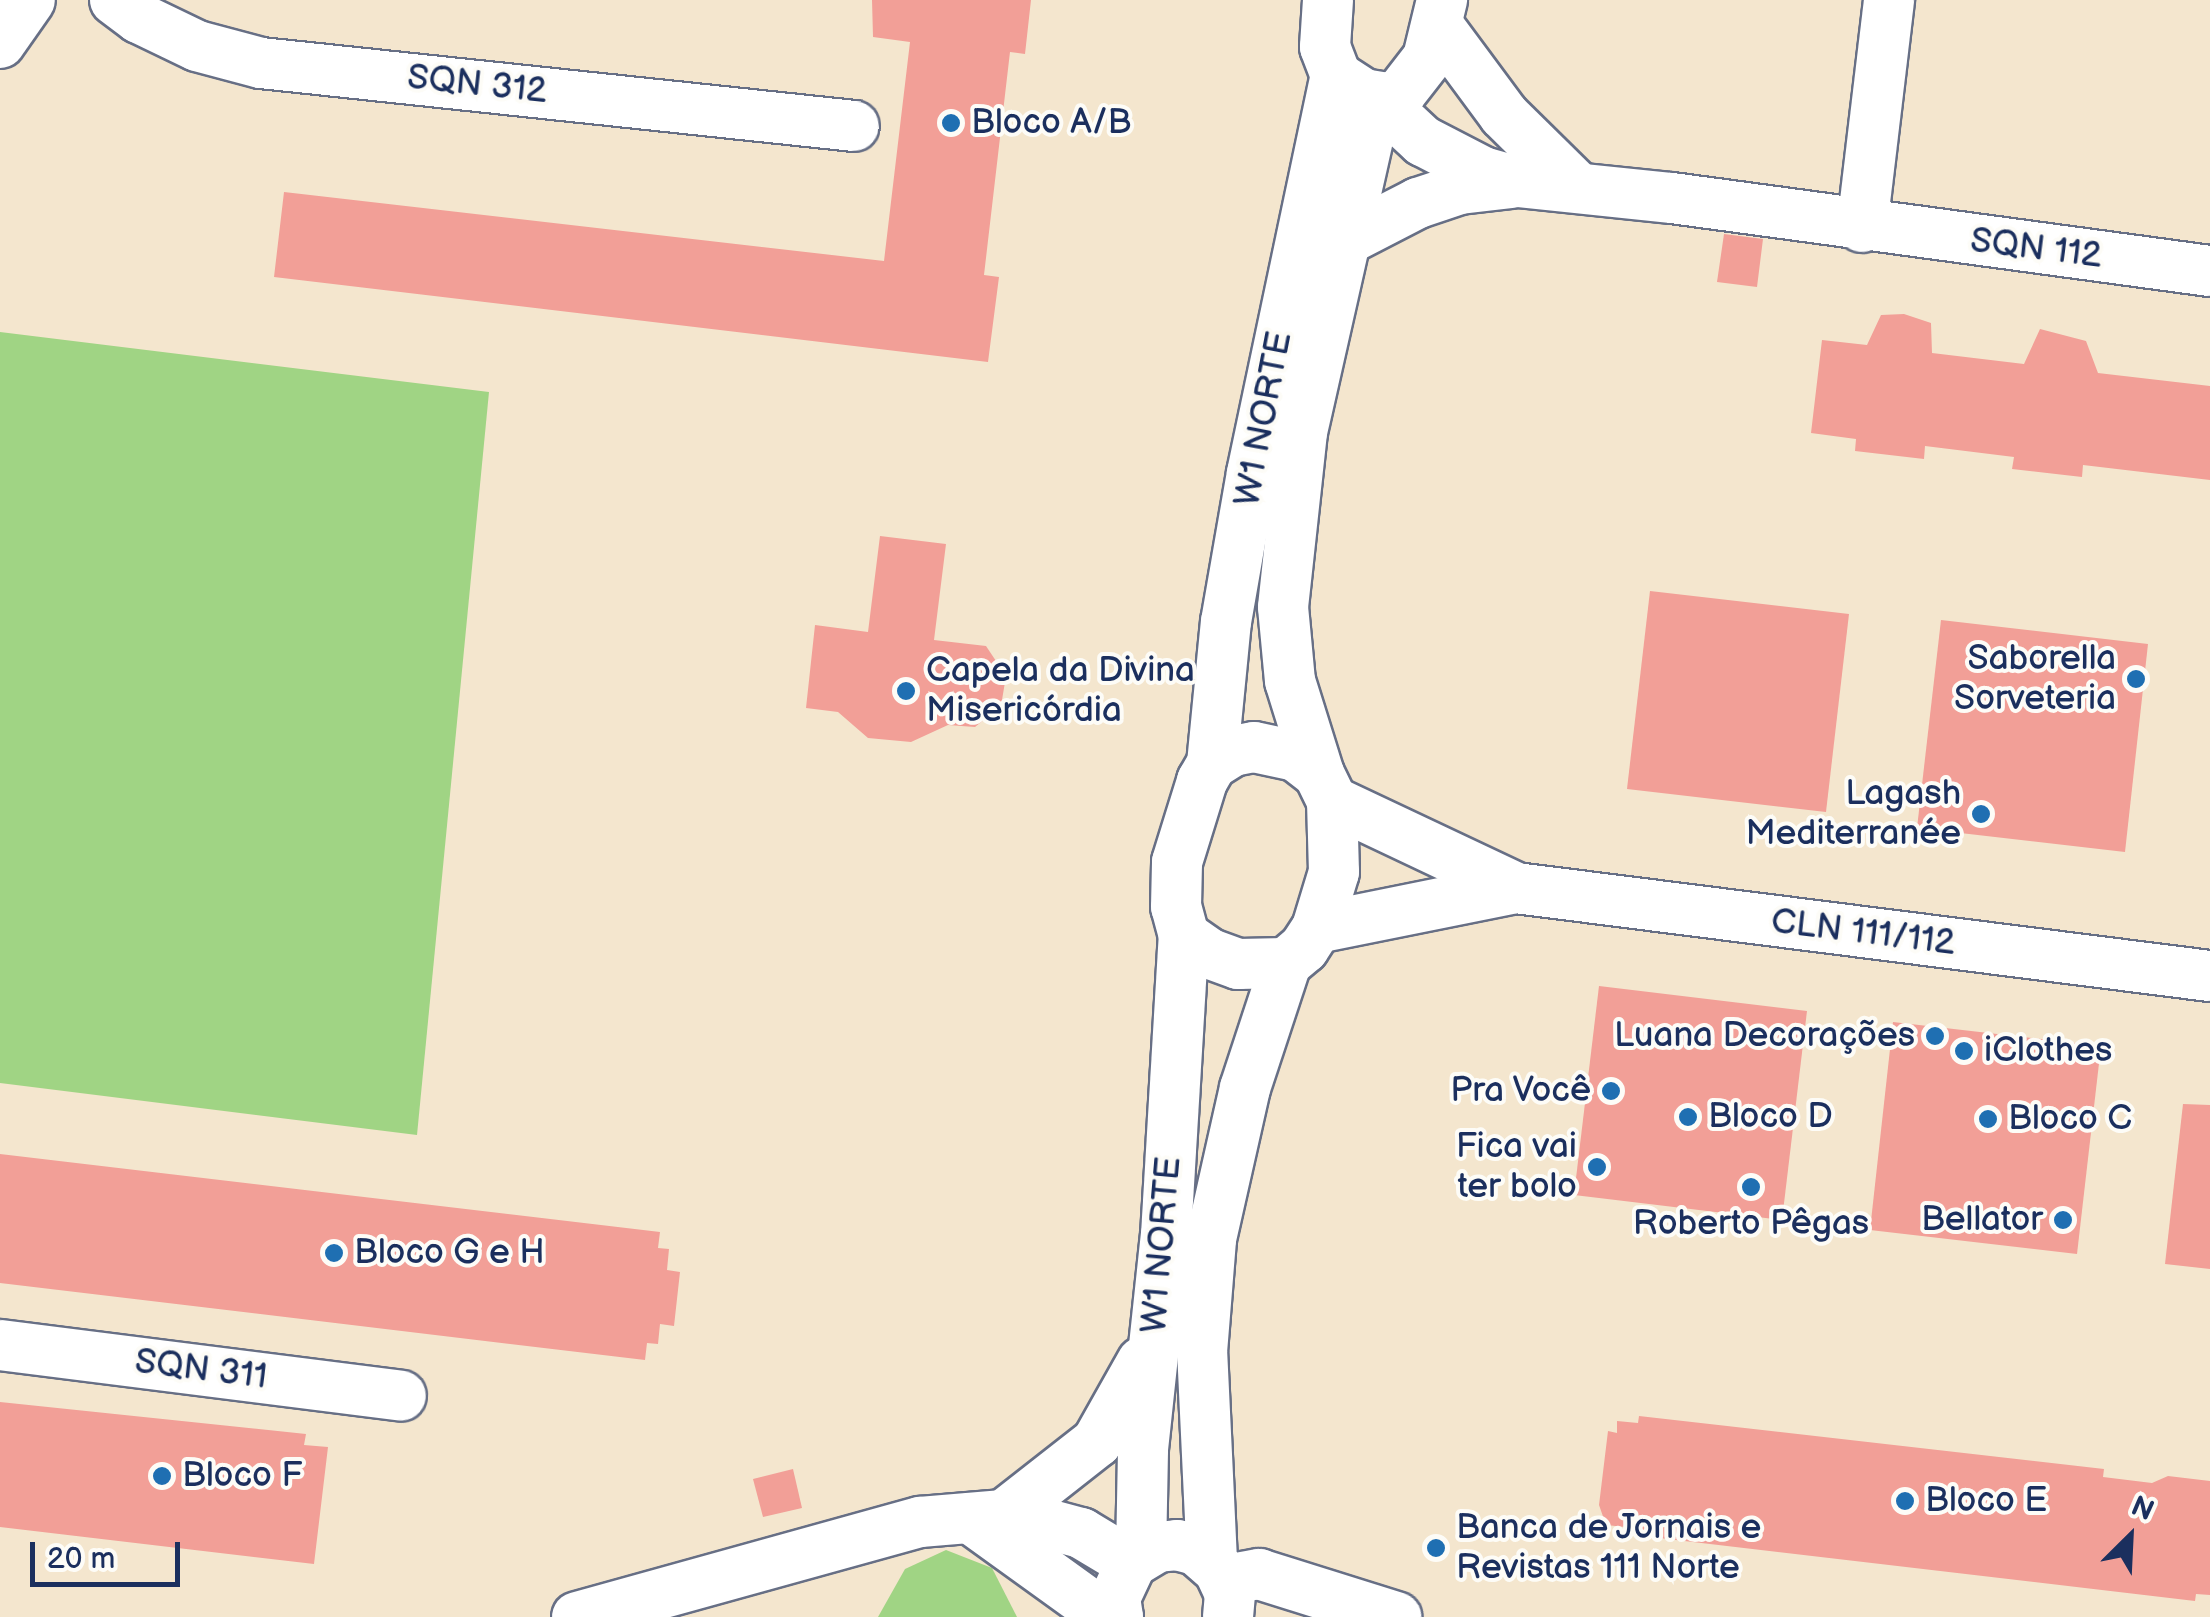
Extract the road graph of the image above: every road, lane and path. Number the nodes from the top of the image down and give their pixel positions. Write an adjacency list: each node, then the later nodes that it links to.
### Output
1 (30, 0): 6 (street)
2 (115, 0): 8 (street, SQN 312)
3 (1328, 0): 7 (street)
4 (1889, 0): 11 (street)
5 (1440, 14): 7 (street); 10 (street)
6 (0, 43)
7 (1367, 91): 9 (street, SQN 112); 12 (street, W1 NORTE); 14 (street, W1 NORTE)
8 (854, 126)
9 (1517, 182): 10 (street, SQN 112); 12 (street)
10 (1576, 186): 11 (street, SQN 112)
11 (1862, 227): 13 (street, SQN 112)
12 (1348, 239): 15 (street, W1 NORTE)
13 (2210, 271)
14 (1212, 764): 15 (street); 17 (street)
15 (1325, 788): 16 (street, CLN 111/112); 18 (street)
16 (1516, 888): 18 (street, CLN 111/112); 19 (street, CLN 111/112)
17 (1184, 936): 18 (street); 20 (street, W1 NORTE)
18 (1301, 945): 25 (street, W1 NORTE)
19 (2210, 976)
20 (1152, 1345): 23 (street); 24 (street, W1 NORTE)
21 (0, 1346): 22 (street, SQN 311)
22 (401, 1396)
23 (987, 1517): 24 (street); 26 (street); 28 (street)
24 (1136, 1559): 25 (street); 28 (street, W1 NORTE)
25 (1222, 1586): 29 (street)
26 (684, 1602): 27 (street)
27 (578, 1617)
28 (1118, 1617)
29 (1396, 1617)

